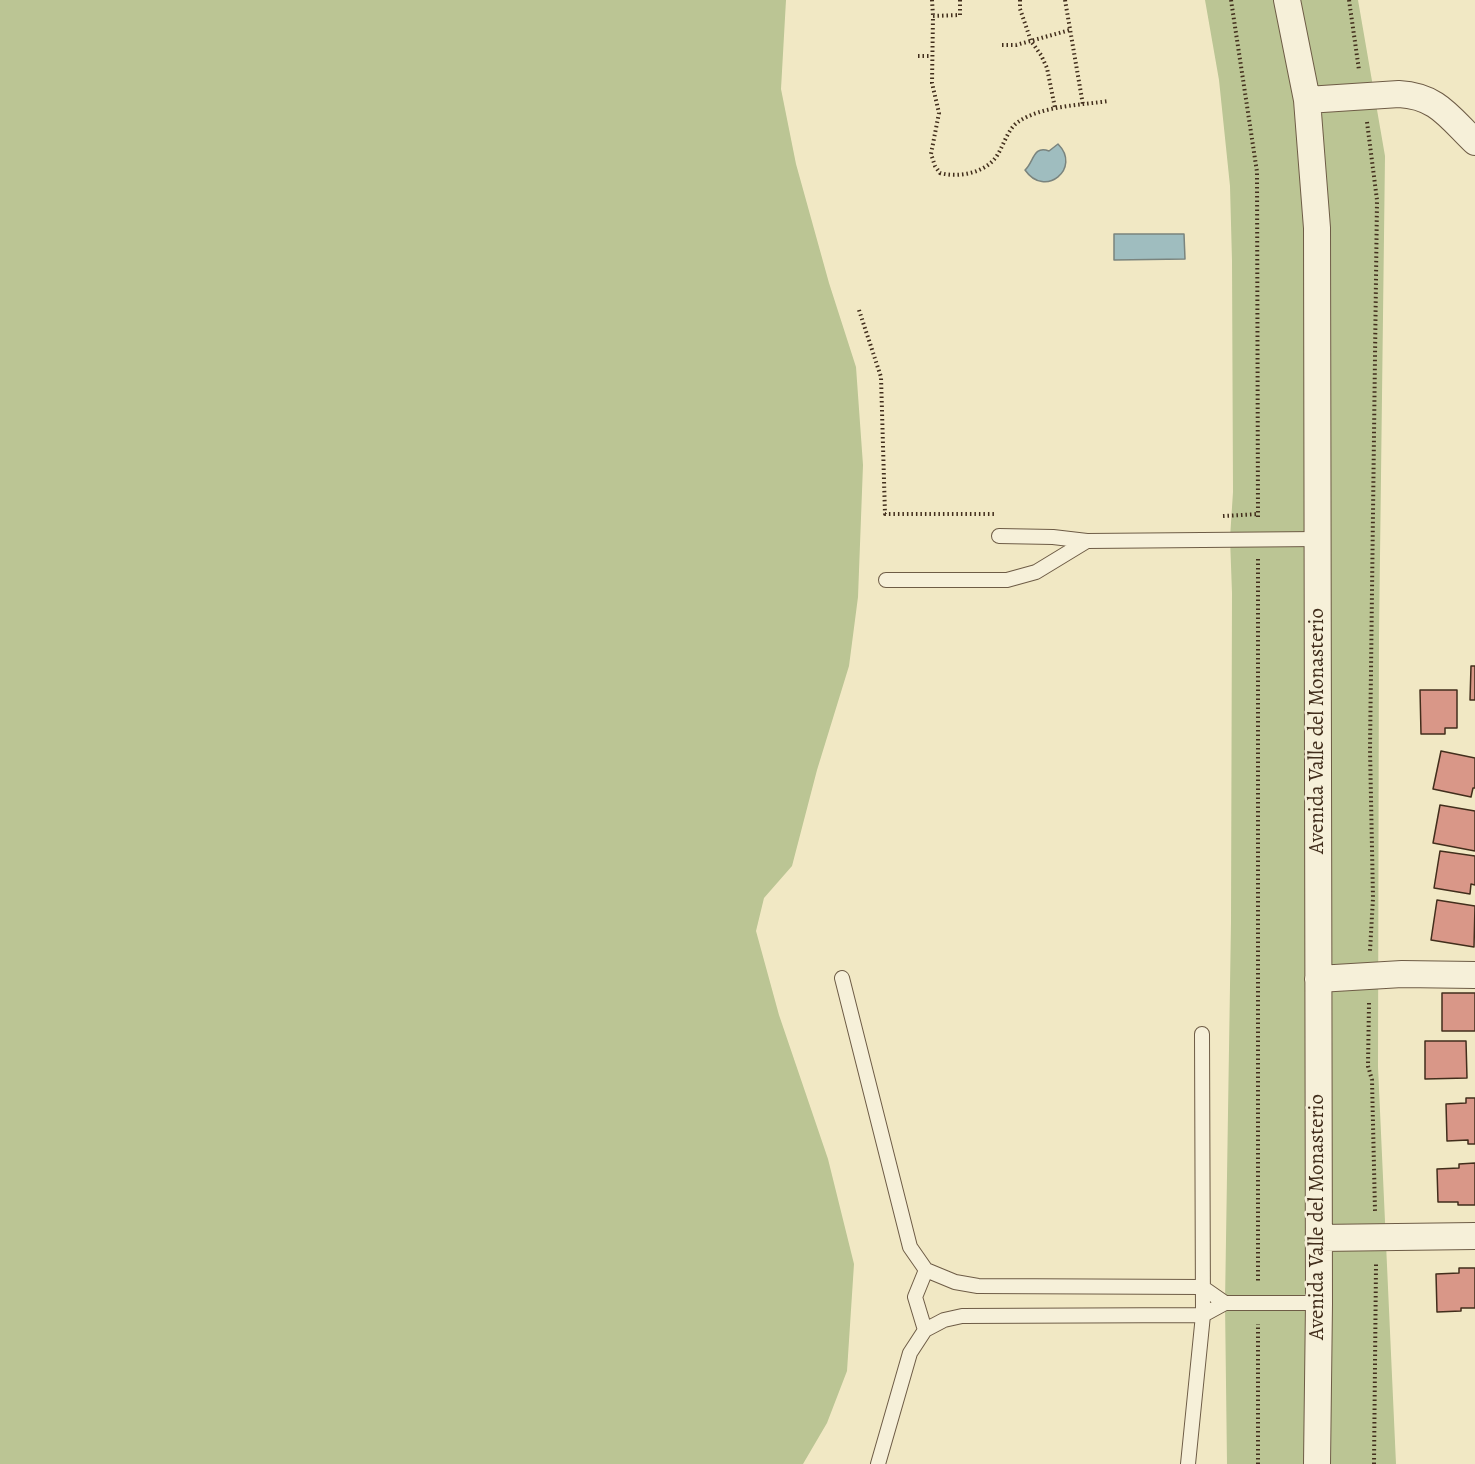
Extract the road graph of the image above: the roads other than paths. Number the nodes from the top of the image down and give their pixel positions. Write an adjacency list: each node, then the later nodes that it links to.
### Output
1 (1287, 0): 2 (street, Avenida Valle del Monasterio)
2 (1307, 100): 3 (street); 5 (street, Avenida Valle del Monasterio)
3 (1475, 142)
4 (999, 536): 6 (lane)
5 (1318, 539): 6 (lane); 10 (street, Avenida Valle del Monasterio)
6 (1087, 541): 7 (lane)
7 (886, 580)
8 (1475, 975): 10 (street)
9 (842, 978): 14 (lane)
10 (1318, 979): 13 (street, Avenida Valle del Monasterio)
11 (1202, 1034): 15 (lane)
12 (1475, 1236): 13 (street)
13 (1319, 1238): 16 (street, Avenida Valle del Monasterio)
14 (926, 1270): 15 (lane); 19 (lane)
15 (1202, 1287): 17 (lane); 18 (lane)
16 (1319, 1303): 17 (lane); 22 (street, Avenida Valle del Monasterio)
17 (1225, 1304): 18 (lane)
18 (1203, 1315): 19 (lane); 21 (lane)
19 (925, 1330): 20 (lane)
20 (878, 1464)
21 (1188, 1464)
22 (1317, 1464)

